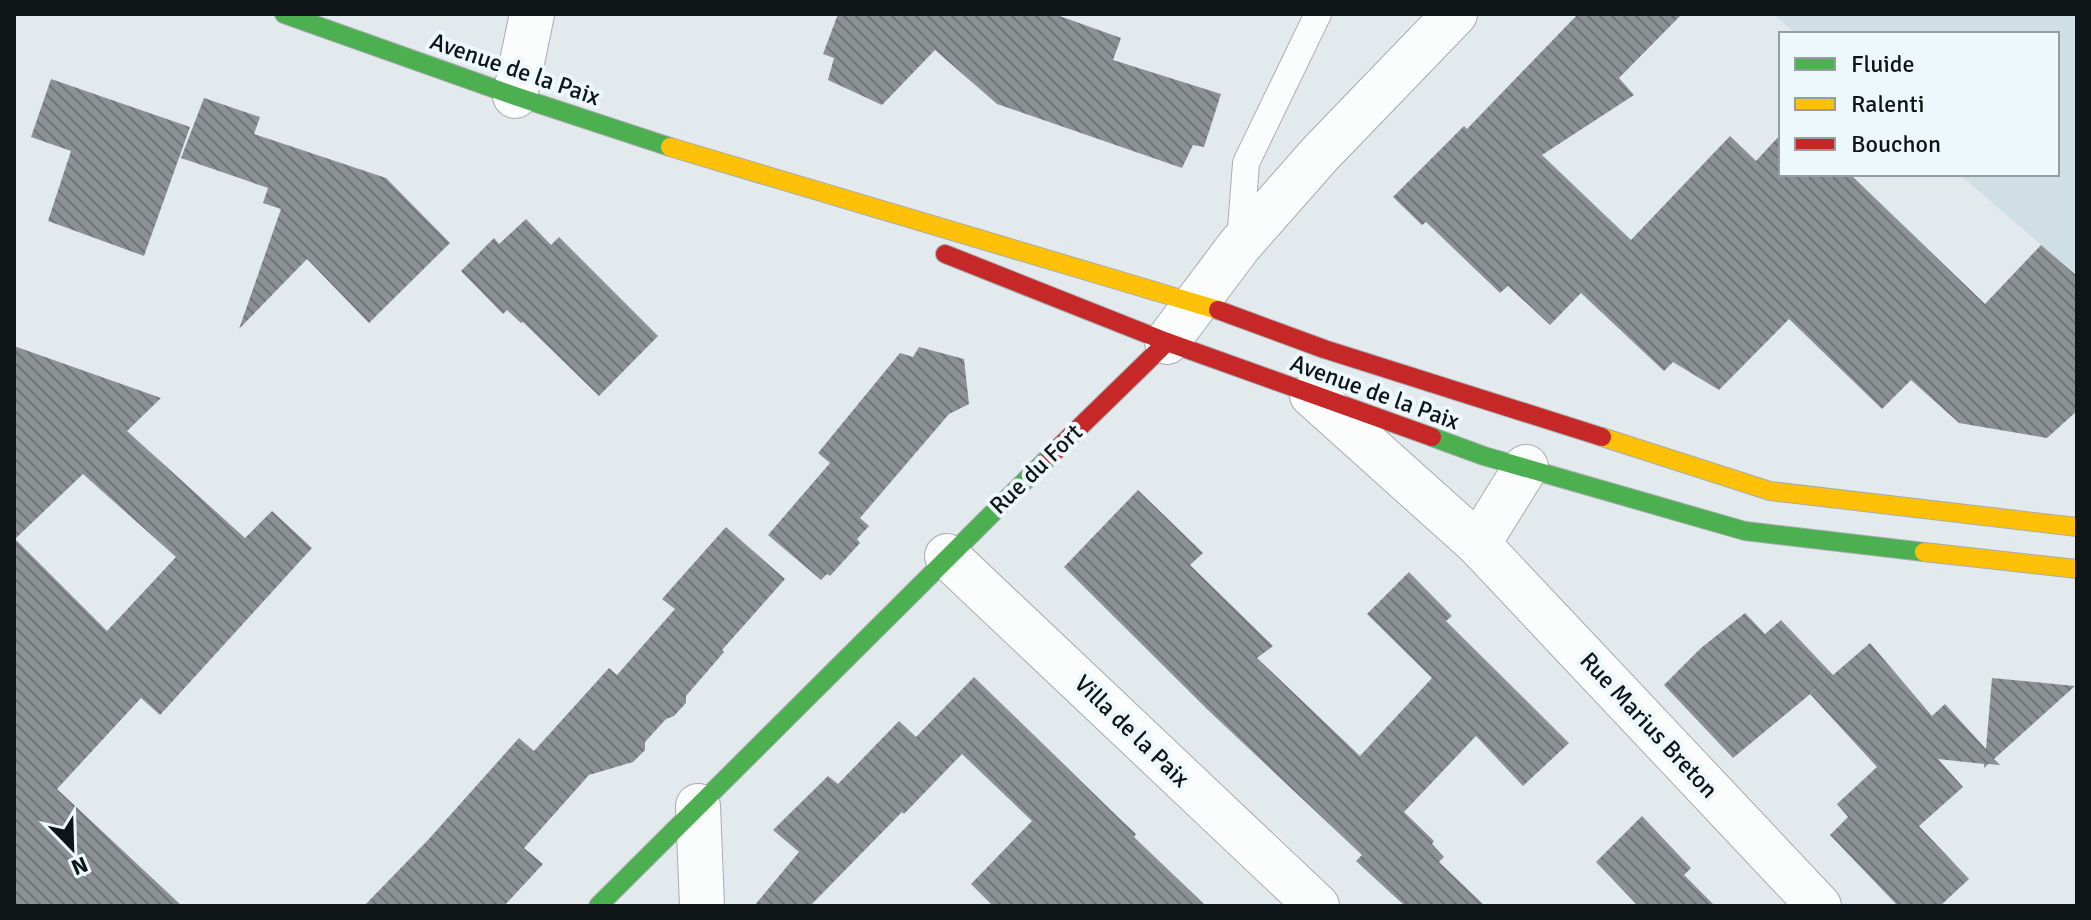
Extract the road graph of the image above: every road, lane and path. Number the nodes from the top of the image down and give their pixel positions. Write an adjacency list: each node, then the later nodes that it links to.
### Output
1 (284, 14): 5 (main road, Avenue de la Paix)
2 (532, 14): 5 (street)
3 (1318, 14): 9 (lane)
4 (1455, 14): 9 (street, Rue du Fort)
5 (515, 96): 6 (main road, Avenue de la Paix)
6 (686, 152): 7 (main road, Avenue de la Paix); 10 (main road, Avenue de la Paix)
7 (877, 227)
8 (921, 245): 11 (main road, Avenue de la Paix)
9 (1239, 246): 10 (street, Rue du Fort)
10 (1197, 302): 11 (street, Rue du Fort); 14 (main road, Avenue de la Paix)
11 (1167, 342): 12 (main road, Avenue de la Paix); 16 (main road, Rue du Fort)
12 (1312, 395): 13 (main road, Avenue de la Paix); 15 (street, Rue Marius Breton)
13 (1526, 467): 15 (street); 17 (main road, Avenue de la Paix)
14 (2077, 527)
15 (1478, 544): 22 (street, Rue Marius Breton)
16 (947, 556): 18 (main road, Rue du Fort); 21 (street, Villa de la Paix)
17 (2077, 569)
18 (698, 806): 19 (main road, Rue du Fort); 20 (street)
19 (598, 906)
20 (702, 906)
21 (1317, 906)
22 (1819, 906)

